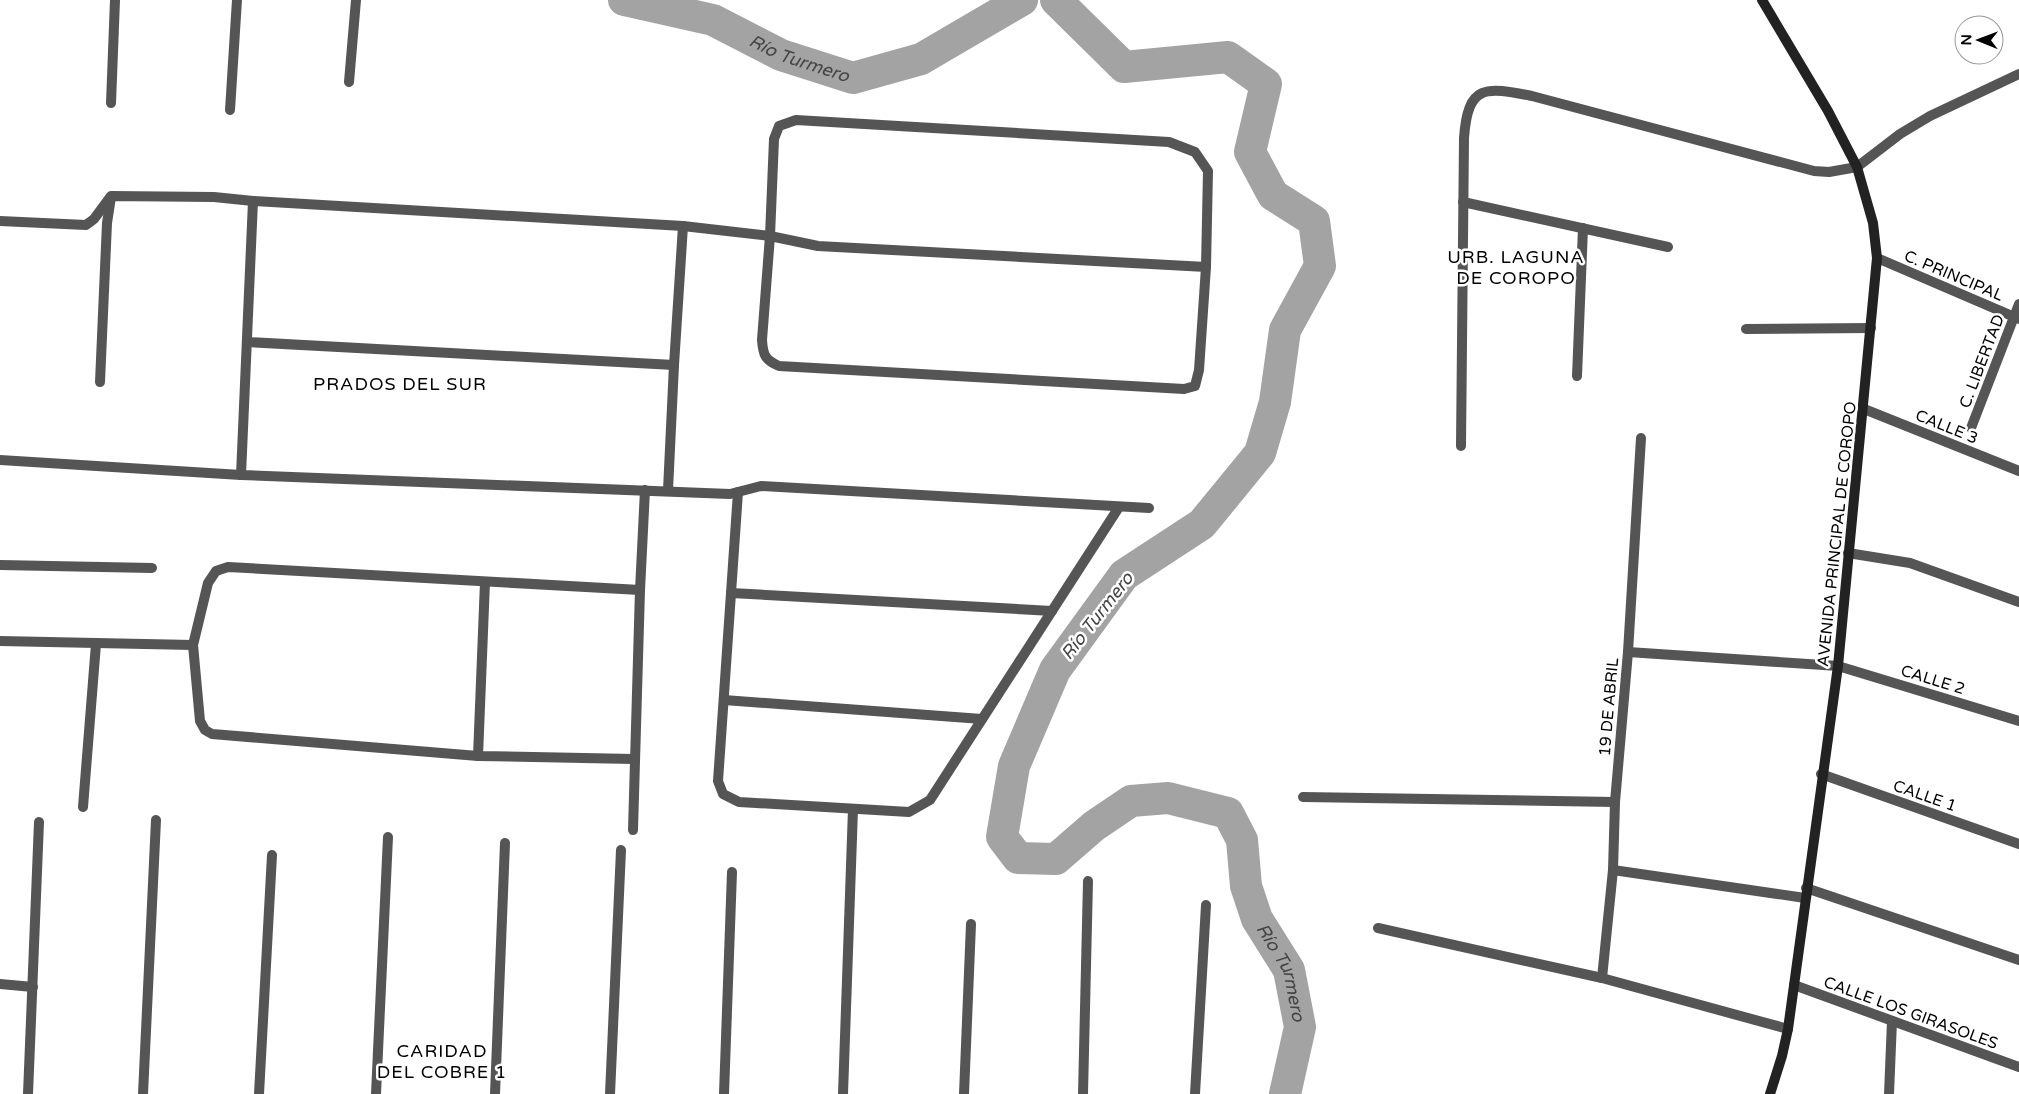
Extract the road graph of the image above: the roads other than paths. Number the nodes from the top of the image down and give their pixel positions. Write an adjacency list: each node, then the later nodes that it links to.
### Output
1 (115, 0): 7 (street)
2 (237, 0): 8 (street)
3 (356, 0): 6 (street)
4 (1762, 0): 9 (street, AVENIDA PRINCIPAL DE COROPO)
5 (2019, 74): 9 (street)
6 (349, 82)
7 (111, 103)
8 (230, 110)
9 (1857, 167): 12 (street); 18 (street, AVENIDA PRINCIPAL DE COROPO)
10 (111, 196): 11 (street); 13 (street); 27 (street)
11 (252, 201): 14 (street); 24 (street)
12 (1463, 202): 15 (street); 31 (street)
13 (0, 222)
14 (684, 226): 16 (street); 25 (street)
15 (1582, 228): 17 (street); 26 (street)
16 (770, 236): 19 (street); 19 (street); 19 (street)
17 (1668, 246)
18 (1877, 258): 21 (street, C. PRINCIPAL); 22 (street, AVENIDA PRINCIPAL DE COROPO)
19 (1206, 267)
20 (2019, 304): 21 (street, C. LIBERTAD)
21 (2017, 318): 29 (street, C. LIBERTAD)
22 (1871, 328): 23 (street); 28 (street, AVENIDA PRINCIPAL DE COROPO)
23 (1746, 329)
24 (247, 342): 25 (street); 34 (street)
25 (674, 365): 36 (street)
26 (1577, 376)
27 (100, 382)
28 (1864, 409): 33 (street, CALLE 3); 40 (street, AVENIDA PRINCIPAL DE COROPO)
29 (1972, 428)
30 (1641, 438): 51 (street, 19 DE ABRIL)
31 (1461, 446)
32 (0, 460): 34 (street)
33 (2019, 471)
34 (241, 475): 35 (street)
35 (645, 490): 36 (street); 44 (street)
36 (668, 490): 37 (street)
37 (738, 492): 38 (street); 45 (street)
38 (1119, 507): 39 (street); 47 (street)
39 (1149, 508)
40 (1848, 553): 46 (street); 52 (street, AVENIDA PRINCIPAL DE COROPO)
41 (0, 565): 42 (street)
42 (152, 568)
43 (485, 582): 44 (street); 50 (street); 56 (street)
44 (640, 590): 57 (street)
45 (731, 593): 47 (street); 53 (street)
46 (2019, 602)
47 (1052, 611): 54 (street)
48 (0, 641): 49 (street)
49 (96, 644): 50 (street); 61 (street)
50 (193, 645): 56 (street)
51 (1628, 652): 52 (street, CALLE 2); 60 (street, 19 DE ABRIL)
52 (1838, 666): 55 (street, CALLE 2); 58 (street, AVENIDA PRINCIPAL DE COROPO)
53 (724, 700): 54 (street); 62 (street)
54 (982, 719): 62 (street)
55 (2019, 722)
56 (478, 756): 57 (street)
57 (634, 759): 65 (street)
58 (1821, 774): 68 (street, CALLE 1); 74 (street, AVENIDA PRINCIPAL DE COROPO)
59 (1303, 797): 60 (street)
60 (1615, 802): 71 (street, 19 DE ABRIL)
61 (83, 807)
62 (854, 809): 93 (street)
63 (156, 820): 87 (street)
64 (39, 822): 82 (street)
65 (633, 830)
66 (388, 837): 89 (street)
67 (506, 843): 90 (street)
68 (2019, 844)
69 (621, 850): 91 (street)
70 (272, 855): 88 (street)
71 (1613, 870): 74 (street); 79 (street, 19 DE ABRIL)
72 (732, 872): 92 (street)
73 (1088, 881): 95 (street)
74 (1806, 893): 78 (street); 81 (street, AVENIDA PRINCIPAL DE COROPO)
75 (1206, 904): 96 (street)
76 (971, 924): 94 (street)
77 (1378, 928): 79 (street)
78 (2019, 960)
79 (1602, 978): 84 (street)
80 (0, 984): 82 (street)
81 (1794, 985): 83 (street, CALLE LOS GIRASOLES); 84 (street, AVENIDA PRINCIPAL DE COROPO)
82 (32, 987): 86 (street)
83 (1892, 1021): 85 (street, CALLE LOS GIRASOLES); 98 (street)
84 (1788, 1029): 97 (street, AVENIDA PRINCIPAL DE COROPO)
85 (2019, 1067)
86 (28, 1094)
87 (143, 1094)
88 (259, 1094)
89 (376, 1094)
90 (495, 1094)
91 (610, 1094)
92 (724, 1094)
93 (843, 1094)
94 (964, 1094)
95 (1083, 1094)
96 (1194, 1094)
97 (1770, 1094)
98 (1889, 1094)

